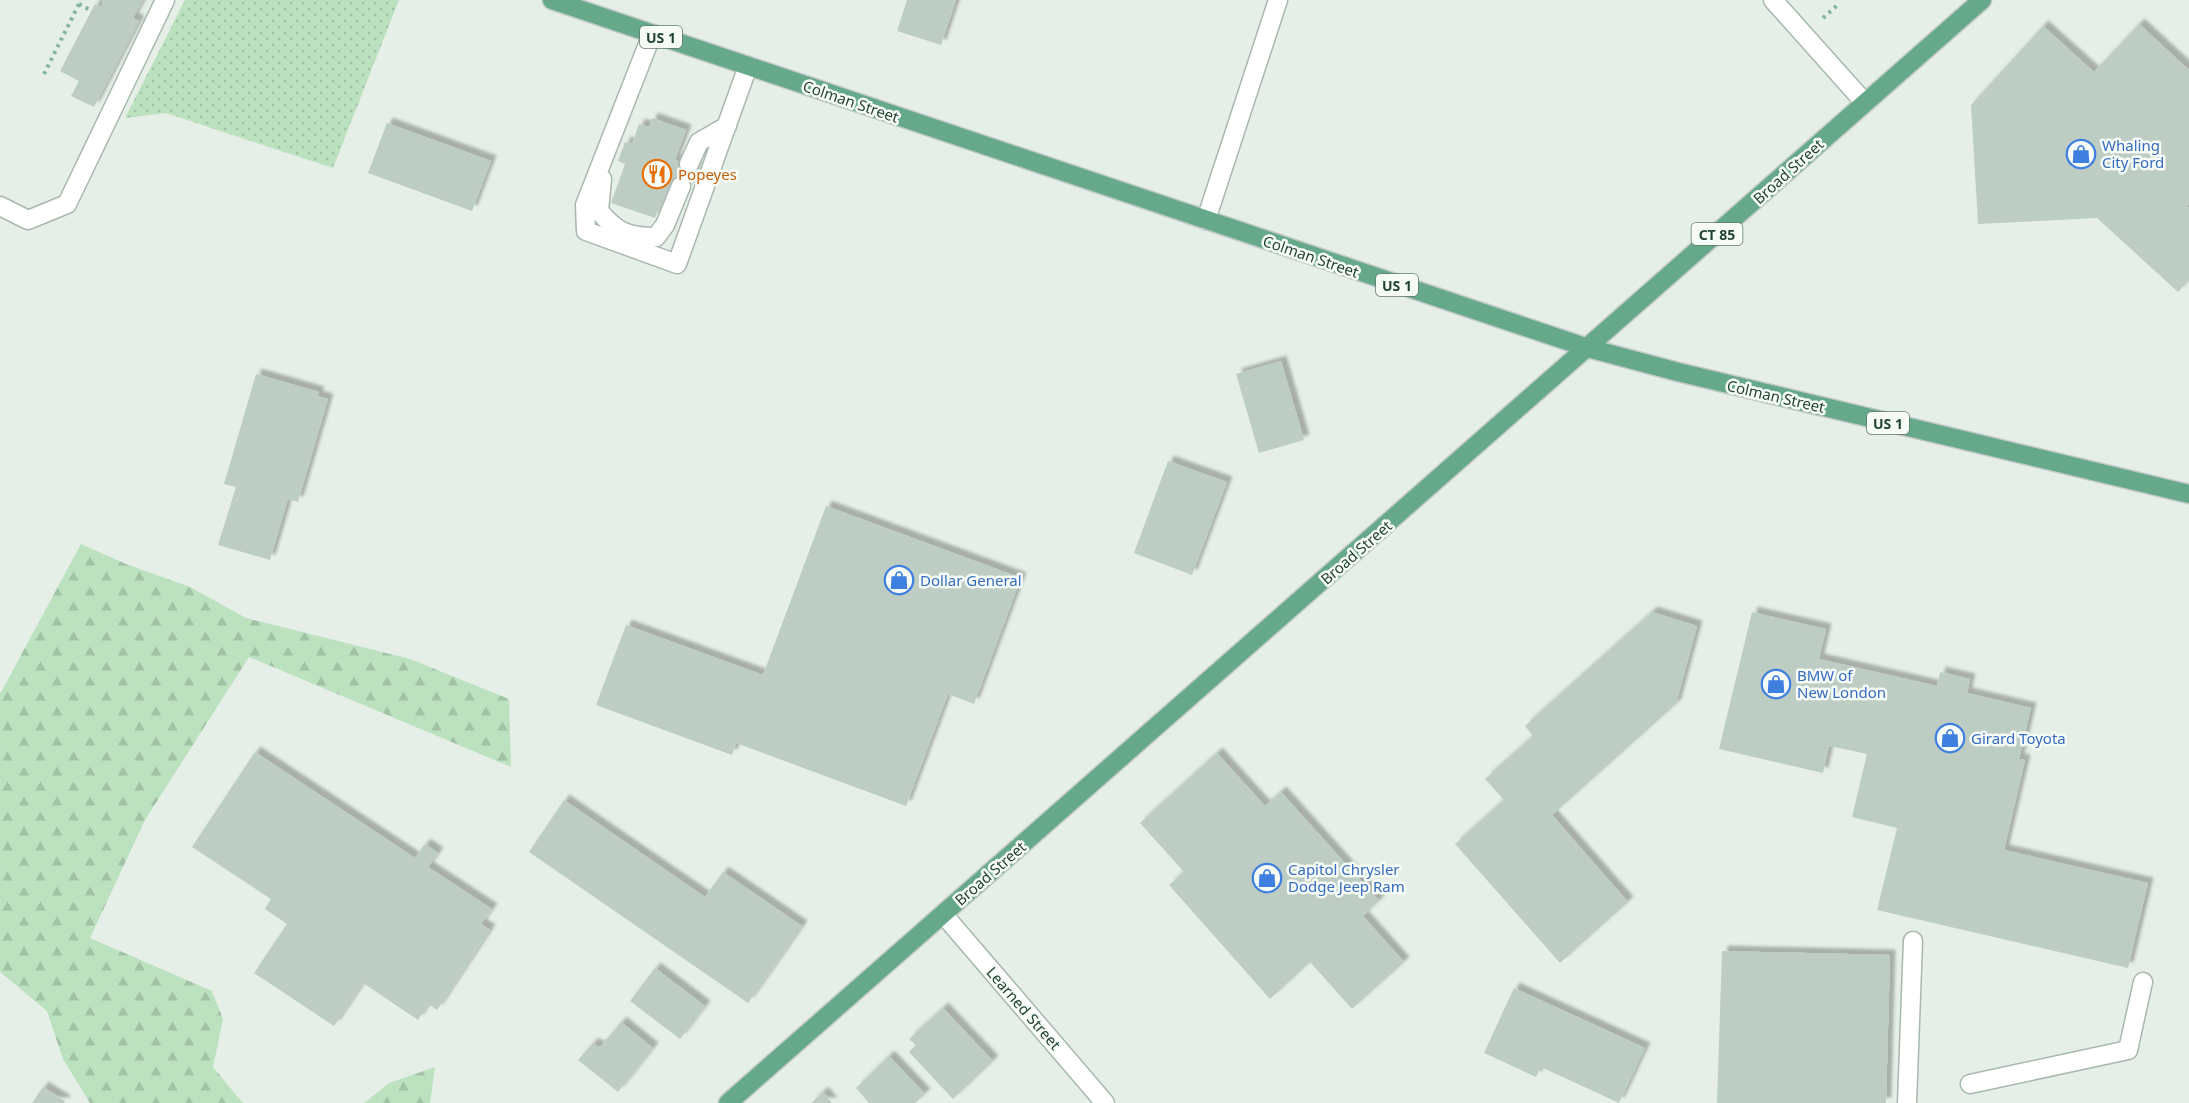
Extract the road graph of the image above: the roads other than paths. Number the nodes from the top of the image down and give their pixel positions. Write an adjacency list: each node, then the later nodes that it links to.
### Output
1 (165, 0): 13 (street)
2 (552, 0): 6 (main road, Colman Street / US 1)
3 (1278, 0): 14 (street)
4 (1773, 0): 8 (street)
5 (1982, 0): 8 (main road, Broad Street / CT 85)
6 (652, 34): 7 (main road, Colman Street / US 1); 10 (street)
7 (748, 66): 9 (street); 14 (main road, Colman Street / US 1)
8 (1864, 103): 15 (main road, Broad Street / CT 85)
9 (727, 126): 10 (street); 11 (street)
10 (603, 159): 12 (street)
11 (689, 164)
12 (681, 186)
13 (0, 206)
14 (1206, 220): 15 (main road, Colman Street / US 1)
15 (1588, 348): 16 (main road, Colman Street / US 1); 17 (main road, Broad Street)
16 (2189, 494)
17 (943, 914): 21 (main road, Broad Street); 22 (street, Learned Street)
18 (1913, 941): 23 (street)
19 (2143, 982): 20 (street)
20 (1970, 1083)
21 (729, 1103)
22 (1105, 1103)
23 (1907, 1103)

